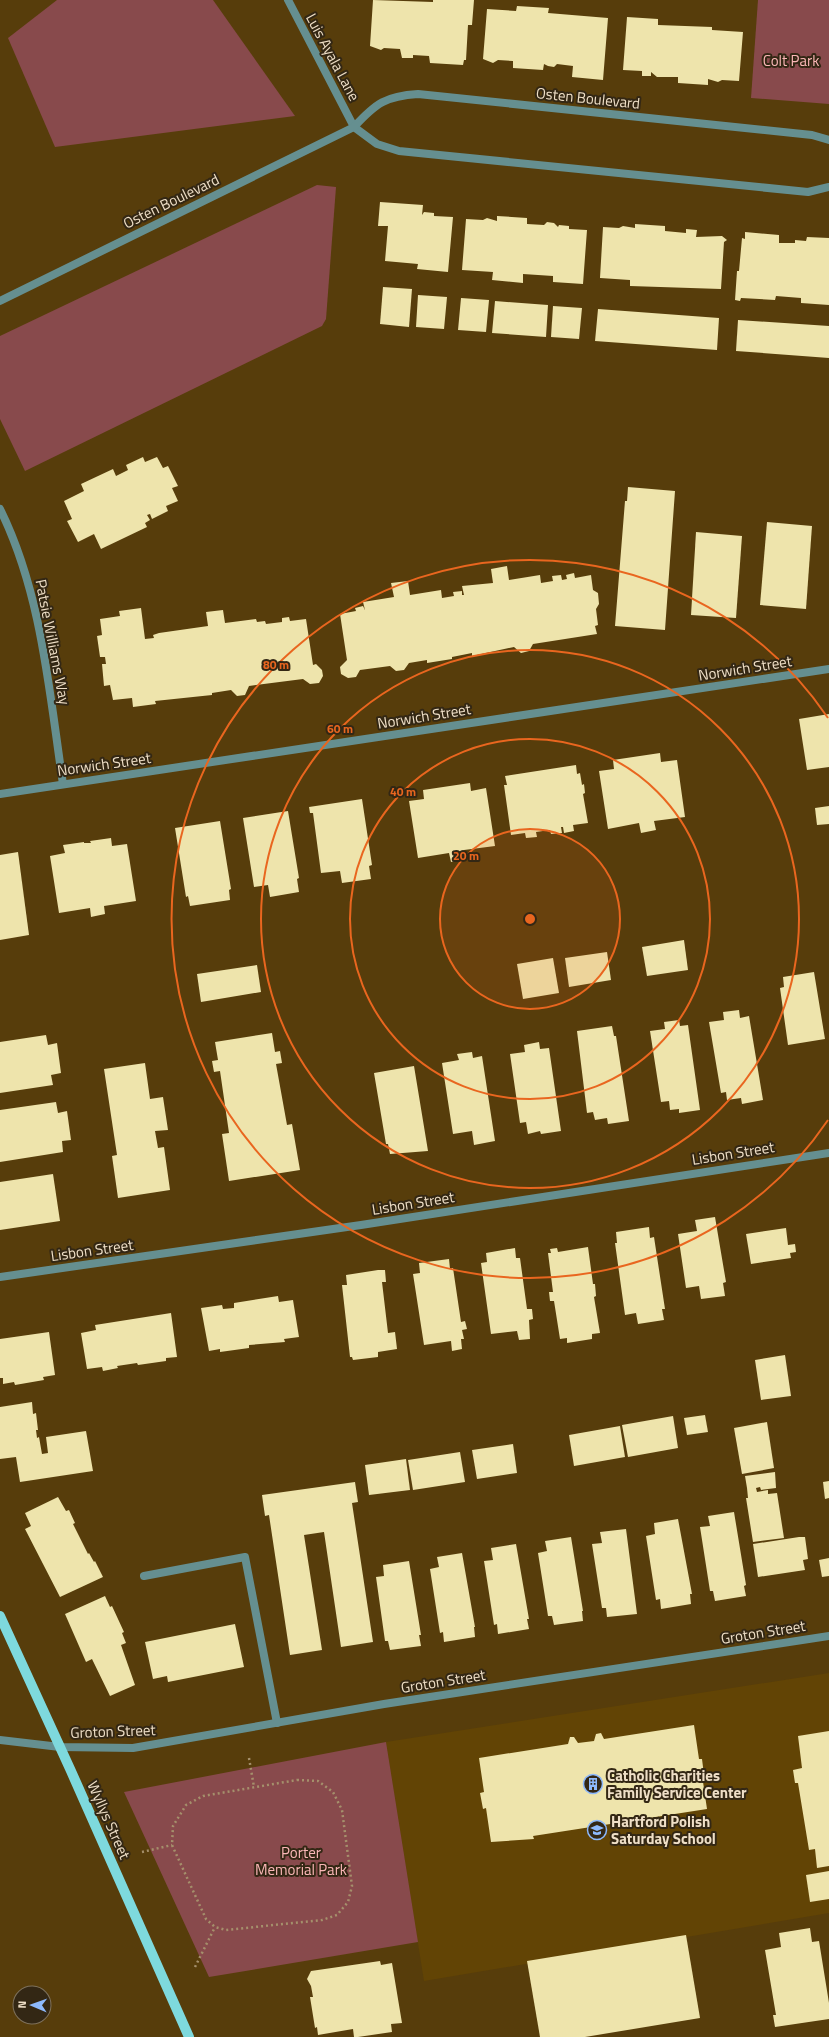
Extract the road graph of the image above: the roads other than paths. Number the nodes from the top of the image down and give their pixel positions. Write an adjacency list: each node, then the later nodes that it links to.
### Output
1 (288, 0): 2 (street, Luis Ayala Lane)
2 (354, 127): 3 (street, Osten Boulevard); 4 (street); 5 (street, Osten Boulevard)
3 (829, 140)
4 (829, 187)
5 (0, 301)
6 (0, 508): 8 (street, Patsie Williams Way)
7 (829, 669): 8 (street, Norwich Street)
8 (63, 784): 9 (street, Norwich Street)
9 (0, 794)
10 (829, 1153): 11 (street, Lisbon Street)
11 (0, 1277)
12 (144, 1576): 15 (street)
13 (0, 1616): 17 (main road, Wyllys Street)
14 (829, 1636): 15 (street, Groton Street)
15 (277, 1723): 17 (street, Groton Street)
16 (0, 1740): 17 (street, Groton Street)
17 (60, 1747): 18 (main road, Wyllys Street)
18 (189, 2037)

